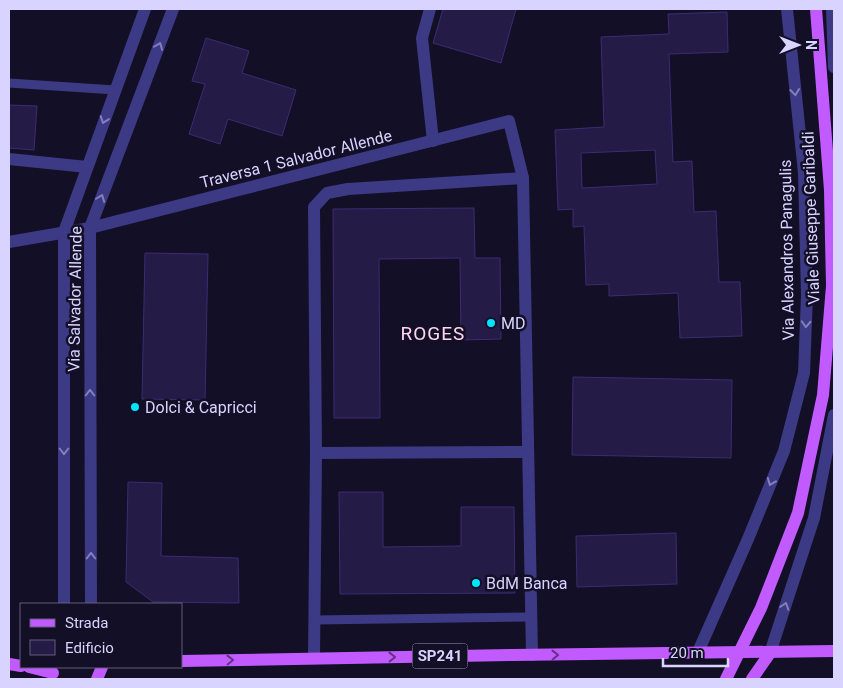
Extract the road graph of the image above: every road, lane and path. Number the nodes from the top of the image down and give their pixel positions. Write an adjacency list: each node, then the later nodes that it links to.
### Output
1 (145, 9): 9 (street, Via Salvador Allende)
2 (173, 9): 14 (street, Via Salvador Allende, one-way to 2)
3 (430, 9): 10 (street)
4 (787, 9): 25 (street, Via Alexandros Panagulis, one-way to 25)
5 (816, 9): 32 (main road, Viale Giuseppe Garibaldi, bridge)
6 (832, 9): 7 (street)
7 (834, 67)
8 (9, 82): 9 (lane)
9 (115, 90): 12 (street, Via Salvador Allende, one-way to 12)
10 (433, 141): 13 (street, Traversa 1 Salvador Allende); 14 (street, Traversa 1 Salvador Allende)
11 (9, 159): 12 (street)
12 (87, 167): 15 (street, Via Salvador Allende)
13 (523, 178): 18 (street); 19 (street)
14 (90, 228): 15 (street, Traversa 1 Salvador Allende); 21 (street, Via Salvador Allende, one-way to 14)
15 (64, 232): 16 (street, Traversa 1 Salvador Allende); 20 (street, Via Salvador Allende, one-way to 20)
16 (9, 242)
17 (834, 415): 26 (street, one-way to 17)
18 (528, 452): 19 (street); 22 (street)
19 (316, 453): 23 (street)
20 (64, 603)
21 (91, 603)
22 (531, 617): 23 (lane); 27 (street)
23 (314, 620): 28 (street)
24 (834, 651): 26 (main road, SP241)
25 (698, 652): 26 (main road, SP241); 27 (main road, SP241, one-way to 25)
26 (770, 652): 33 (main road)
27 (532, 655): 28 (main road, SP241, one-way to 27)
28 (314, 658): 29 (main road, SP241, one-way to 28)
29 (182, 661)
30 (33, 668): 31 (main road)
31 (54, 673)
32 (726, 679)
33 (752, 679)

